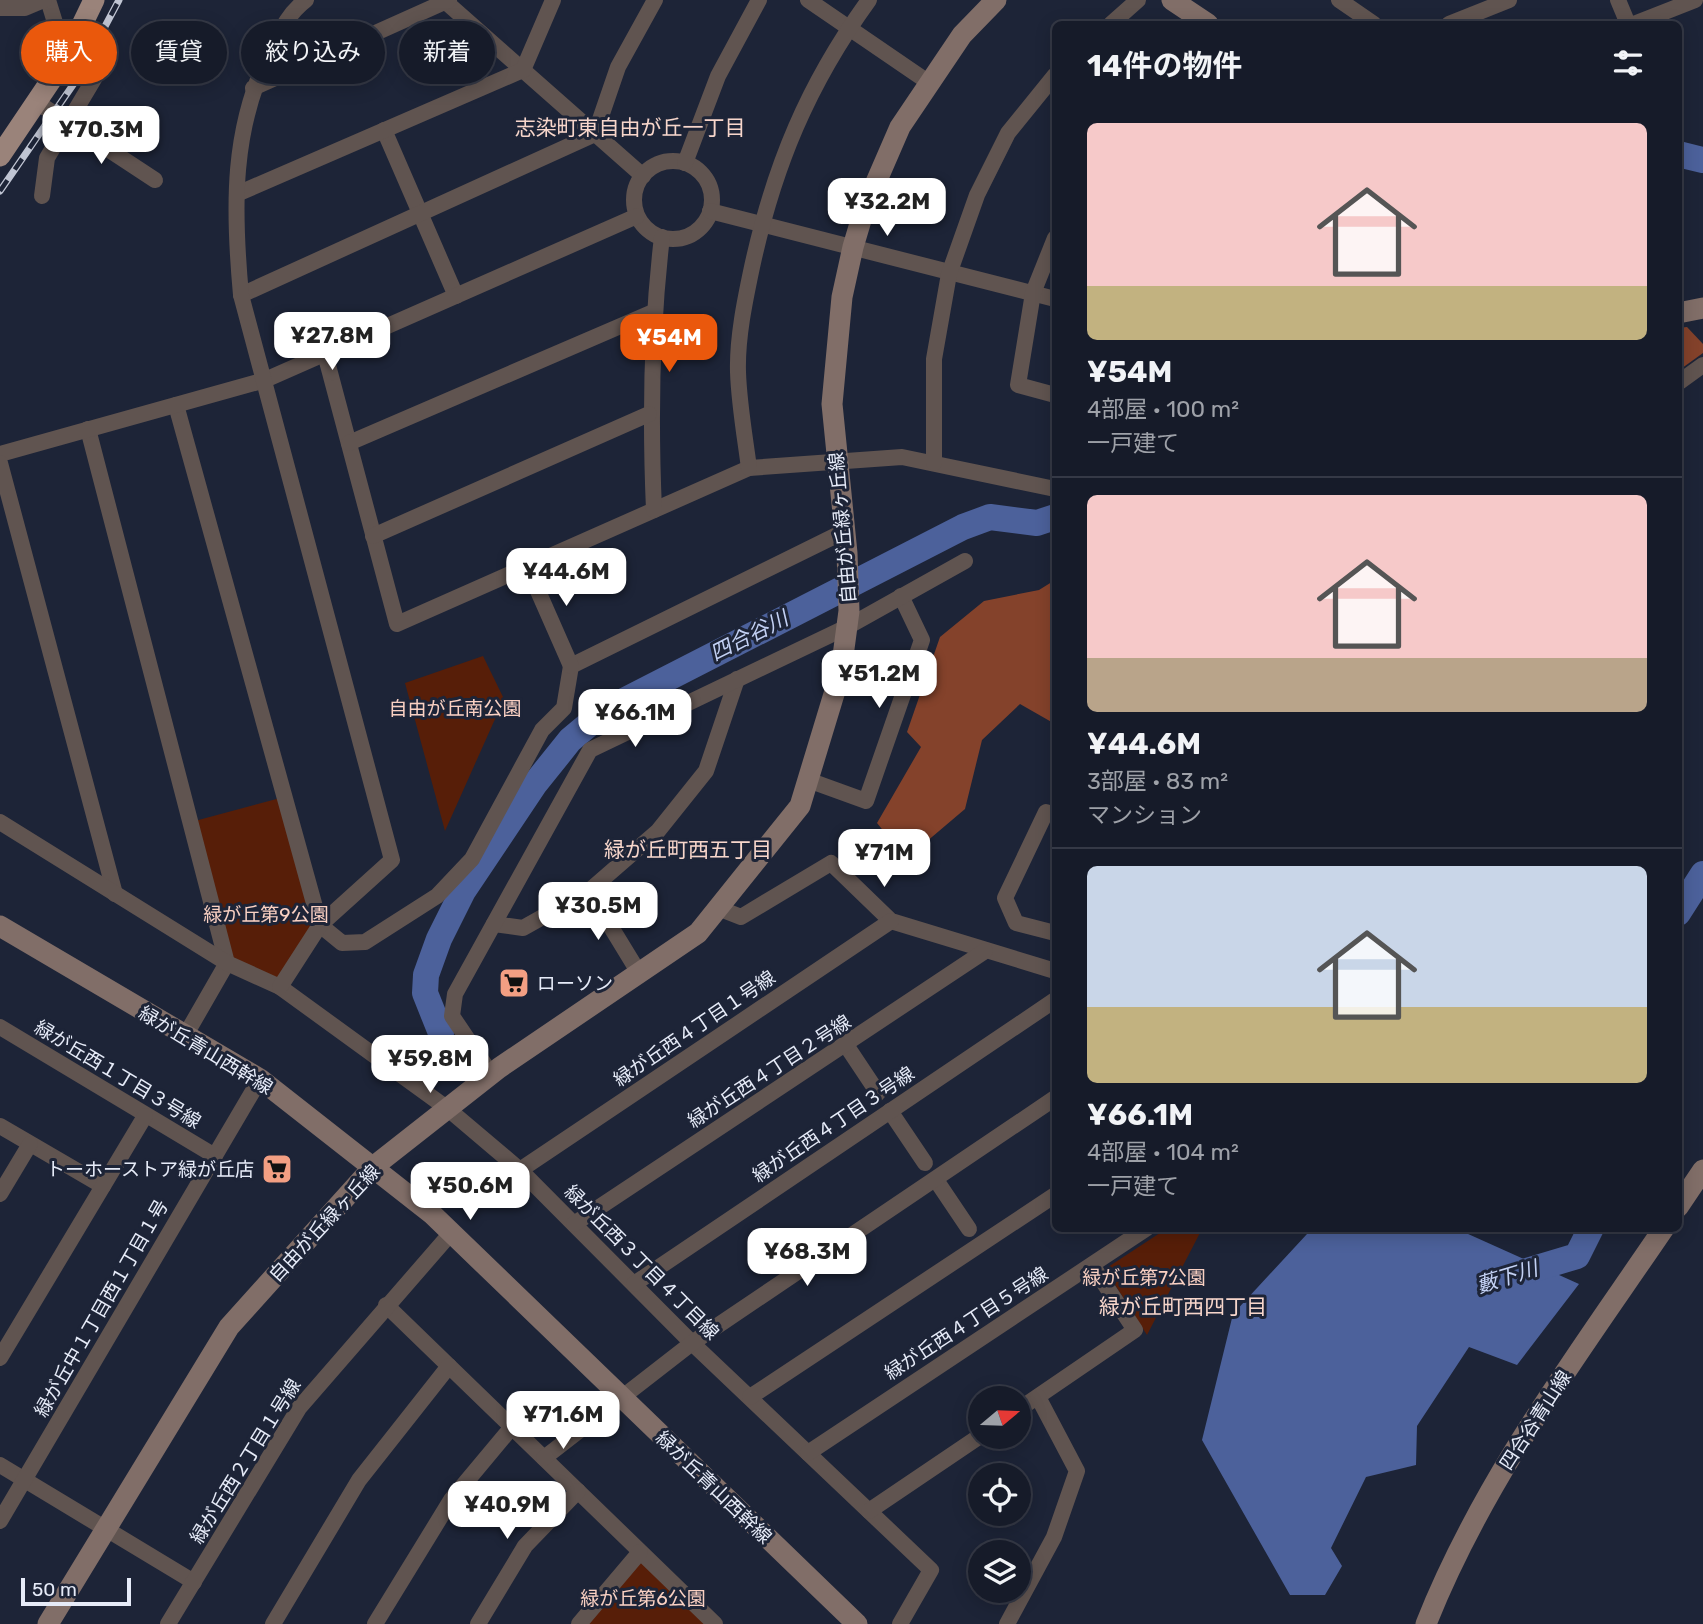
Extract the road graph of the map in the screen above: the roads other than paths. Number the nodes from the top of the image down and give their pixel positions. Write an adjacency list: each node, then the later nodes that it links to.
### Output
1 (46, 0): 17 (street); 18 (street)
2 (94, 0): 19 (main road)
3 (306, 0): 32 (street)
4 (553, 0): 27 (street)
5 (655, 0): 36 (street)
6 (759, 0): 38 (street)
7 (808, 0): 26 (street)
8 (869, 0): 26 (street)
9 (996, 0): 29 (street, 自由が丘緑ヶ丘線)
10 (1138, 0): 20 (street)
11 (1172, 0): 21 (street)
12 (1339, 0): 22 (street)
13 (1509, 0): 23 (street)
14 (1618, 0): 24 (street)
15 (1695, 0): 25 (street)
16 (448, 1): 27 (street); 32 (street)
17 (0, 8)
18 (53, 21)
19 (84, 21)
20 (1114, 21)
21 (1204, 21)
22 (1370, 21)
23 (1456, 21)
24 (1627, 21)
25 (1642, 21)
26 (849, 27): 29 (street); 46 (street)
27 (523, 70): 35 (street); 36 (street)
28 (1052, 79): 50 (street)
29 (928, 82): 49 (street, 自由が丘緑ヶ丘線)
30 (50, 84): 33 (main road)
31 (91, 84): 34 (street)
32 (253, 88): 41 (street)
33 (38, 103): 34 (street); 37 (main road)
34 (66, 122): 40 (street); 42 (street)
35 (384, 130): 41 (street); 44 (street)
36 (594, 134): 39 (street); 44 (street)
37 (0, 156)
38 (685, 163): 39 (street); 43 (street)
39 (643, 176): 45 (street)
40 (155, 180)
41 (237, 194): 52 (street)
42 (42, 196)
43 (709, 211): 46 (street); 47 (street)
44 (419, 214): 52 (street); 53 (street)
45 (637, 216): 47 (street); 53 (street)
46 (761, 223): 49 (street); 71 (street)
47 (662, 237): 56 (street)
48 (1052, 246): 51 (street)
49 (853, 247): 50 (street); 69 (street, 自由が丘緑ヶ丘線)
50 (949, 274): 51 (street); 70 (street)
51 (1033, 293): 54 (street); 62 (street)
52 (241, 295): 60 (street)
53 (456, 296): 58 (street)
54 (1052, 298)
55 (1703, 308): 57 (street)
56 (653, 312): 64 (street); 66 (street)
57 (1682, 312)
58 (325, 354): 60 (street); 66 (street)
59 (1703, 365): 61 (street)
60 (265, 380): 63 (street); 90 (street)
61 (1682, 380)
62 (1052, 394)
63 (176, 405): 65 (street); 90 (street)
64 (649, 414): 73 (street); 75 (street)
65 (88, 429): 67 (street); 94 (street)
66 (349, 443): 75 (street)
67 (0, 454)
68 (0, 463): 86 (street)
69 (837, 463): 70 (street); 71 (street); 74 (street, 自由が丘緑ヶ丘線)
70 (934, 463): 72 (street)
71 (749, 468): 73 (street)
72 (1052, 488)
73 (654, 510): 77 (street)
74 (845, 531): 79 (street, 自由が丘緑ヶ丘線); 80 (street)
75 (373, 536): 77 (street)
76 (965, 561): 78 (street)
77 (527, 566): 80 (street)
78 (901, 596): 79 (street); 82 (street)
79 (848, 619): 81 (street); 82 (street, 自由が丘緑ヶ丘線)
80 (571, 666): 90 (street)
81 (737, 679): 85 (street); 89 (street)
82 (808, 780): 87 (street, 自由が丘緑ヶ丘線)
83 (1052, 814): 92 (street)
84 (0, 822): 86 (street, 緑が丘西３丁目４丁目線)
85 (589, 891): 89 (street); 96 (street)
86 (115, 894): 94 (street, 緑が丘西３丁目４丁目線)
87 (719, 908): 88 (street); 96 (street, 自由が丘緑ヶ丘線)
88 (891, 921): 93 (street); 114 (street, 緑が丘西４丁目１号線)
89 (494, 924): 102 (street)
90 (320, 925): 97 (street)
91 (0, 926): 100 (street, 緑が丘青山西幹線)
92 (1052, 932)
93 (985, 951): 95 (street); 101 (street, 緑が丘西４丁目２号線)
94 (228, 962): 97 (street, 緑が丘西３丁目４丁目線); 100 (street)
95 (1052, 970)
96 (639, 973): 102 (street, 自由が丘緑ヶ丘線)
97 (280, 987): 106 (street, 緑が丘西３丁目４丁目線)
98 (1052, 1002): 107 (street, 緑が丘西４丁目３号線)
99 (0, 1027): 108 (street, 緑が丘西１丁目３号線)
100 (185, 1036): 103 (street, 緑が丘青山西幹線)
101 (846, 1045): 104 (street); 121 (street, 緑が丘西４丁目２号線)
102 (491, 1074): 106 (street, 自由が丘緑ヶ丘線)
103 (260, 1079): 111 (street, 緑が丘中１丁目西１丁目１号); 113 (street, 緑が丘青山西幹線)
104 (878, 1093)
105 (1052, 1100): 116 (street)
106 (447, 1109): 113 (street, 自由が丘緑ヶ丘線); 114 (street, 緑が丘西３丁目４丁目線)
107 (890, 1111): 112 (street); 127 (street, 緑が丘西４丁目３号線)
108 (145, 1116): 111 (street, 緑が丘西１丁目３号線); 117 (street)
109 (0, 1126): 110 (street)
110 (30, 1144): 117 (street); 118 (street)
111 (215, 1156): 141 (street, 緑が丘中１丁目西１丁目１号)
112 (925, 1163)
113 (373, 1167): 125 (street, 緑が丘青山西幹線); 145 (street, 自由が丘緑ヶ丘線)
114 (520, 1170): 121 (street, 緑が丘西３丁目４丁目線)
115 (1703, 1170): 120 (street)
116 (936, 1180): 122 (street); 129 (street)
117 (103, 1186): 130 (street)
118 (0, 1194)
119 (1052, 1197): 132 (street)
120 (1682, 1201)
121 (574, 1224): 127 (street, 緑が丘西３丁目４丁目線)
122 (968, 1229)
123 (1141, 1232): 126 (street, 緑が丘西４丁目５号線)
124 (1661, 1232): 158 (street, 四合谷青山線)
125 (452, 1233): 128 (street, 緑が丘西２丁目１号線); 134 (street, 緑が丘青山西幹線)
126 (1092, 1265): 133 (street); 138 (street, 緑が丘西４丁目５号線)
127 (634, 1283): 129 (street, 緑が丘西３丁目４丁目線)
128 (386, 1305): 131 (street); 147 (street, 緑が丘西２丁目１号線)
129 (692, 1343): 132 (street, 緑が丘西３丁目４丁目線); 134 (street)
130 (0, 1358)
131 (449, 1366): 136 (street); 150 (street)
132 (750, 1397): 138 (street, 緑が丘西３丁目４丁目線)
133 (1038, 1397): 135 (street); 157 (street)
134 (621, 1398): 139 (street); 155 (street, 緑が丘青山西幹線)
135 (1031, 1402)
136 (512, 1427): 139 (street); 151 (street)
137 (968, 1444): 143 (street)
138 (808, 1453): 143 (street, 緑が丘西３丁目４丁目線)
139 (544, 1458): 142 (street)
140 (0, 1465): 141 (street)
141 (24, 1480): 144 (street, 緑が丘中１丁目西１丁目１号); 145 (street)
142 (578, 1491): 146 (street); 152 (street)
143 (869, 1511): 156 (street, 緑が丘西３丁目４丁目線)
144 (0, 1521)
145 (106, 1530): 147 (street); 148 (street, 自由が丘緑ヶ丘線)
146 (640, 1552): 153 (street); 154 (street)
147 (194, 1582): 149 (street, 緑が丘西２丁目１号線)
148 (48, 1624)
149 (168, 1624)
150 (273, 1624)
151 (375, 1624)
152 (478, 1624)
153 (579, 1624)
154 (715, 1624)
155 (857, 1624)
156 (900, 1624)
157 (1007, 1624)
158 (1426, 1624)

